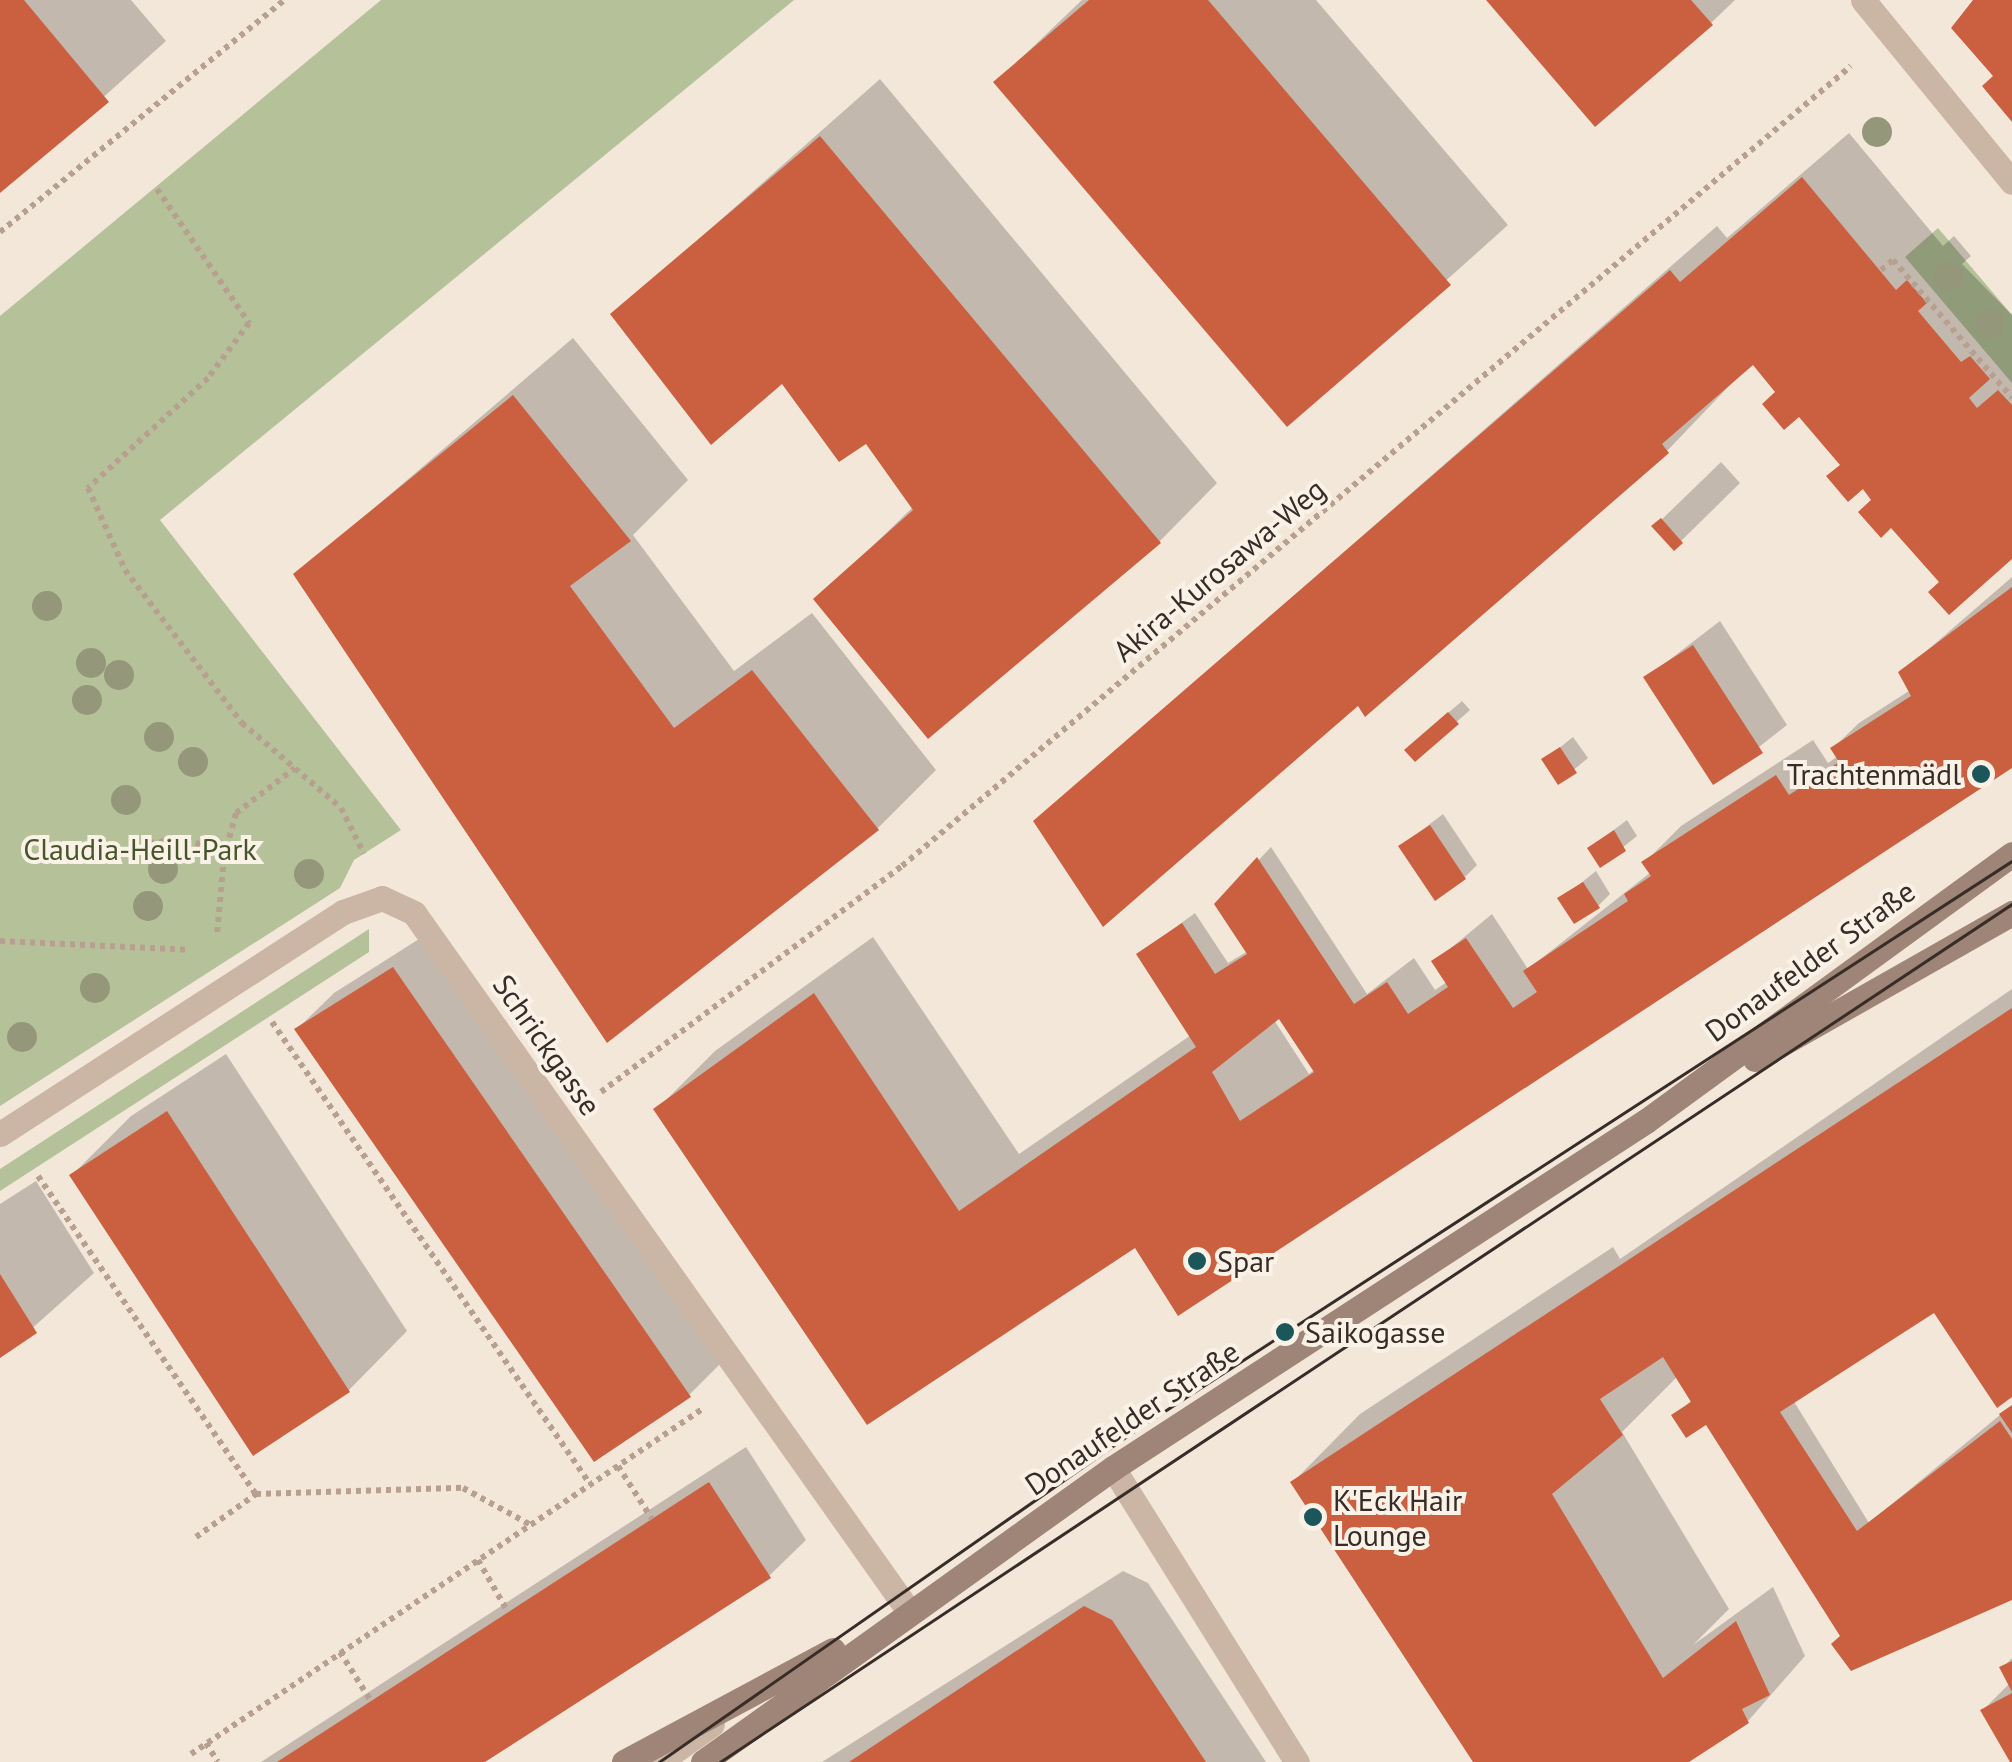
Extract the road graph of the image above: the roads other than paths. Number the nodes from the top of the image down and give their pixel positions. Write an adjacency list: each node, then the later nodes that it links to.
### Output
1 (1863, 0): 2 (street)
2 (2012, 182)
3 (2012, 854): 5 (main road, Donaufelder Straße)
4 (2012, 913): 5 (main road, Donaufelder Straße)
5 (1646, 1120): 7 (main road, Donaufelder Straße)
6 (0, 1134): 8 (street, Schrickgasse)
7 (1113, 1468): 8 (main road, Donaufelder Straße); 13 (street)
8 (908, 1610): 9 (main road, Donaufelder Straße); 12 (main road, Donaufelder Straße)
9 (771, 1683): 10 (main road, Donaufelder Straße); 11 (street, Donaufelder Straße)
10 (624, 1762)
11 (660, 1762)
12 (704, 1762)
13 (1298, 1762)

